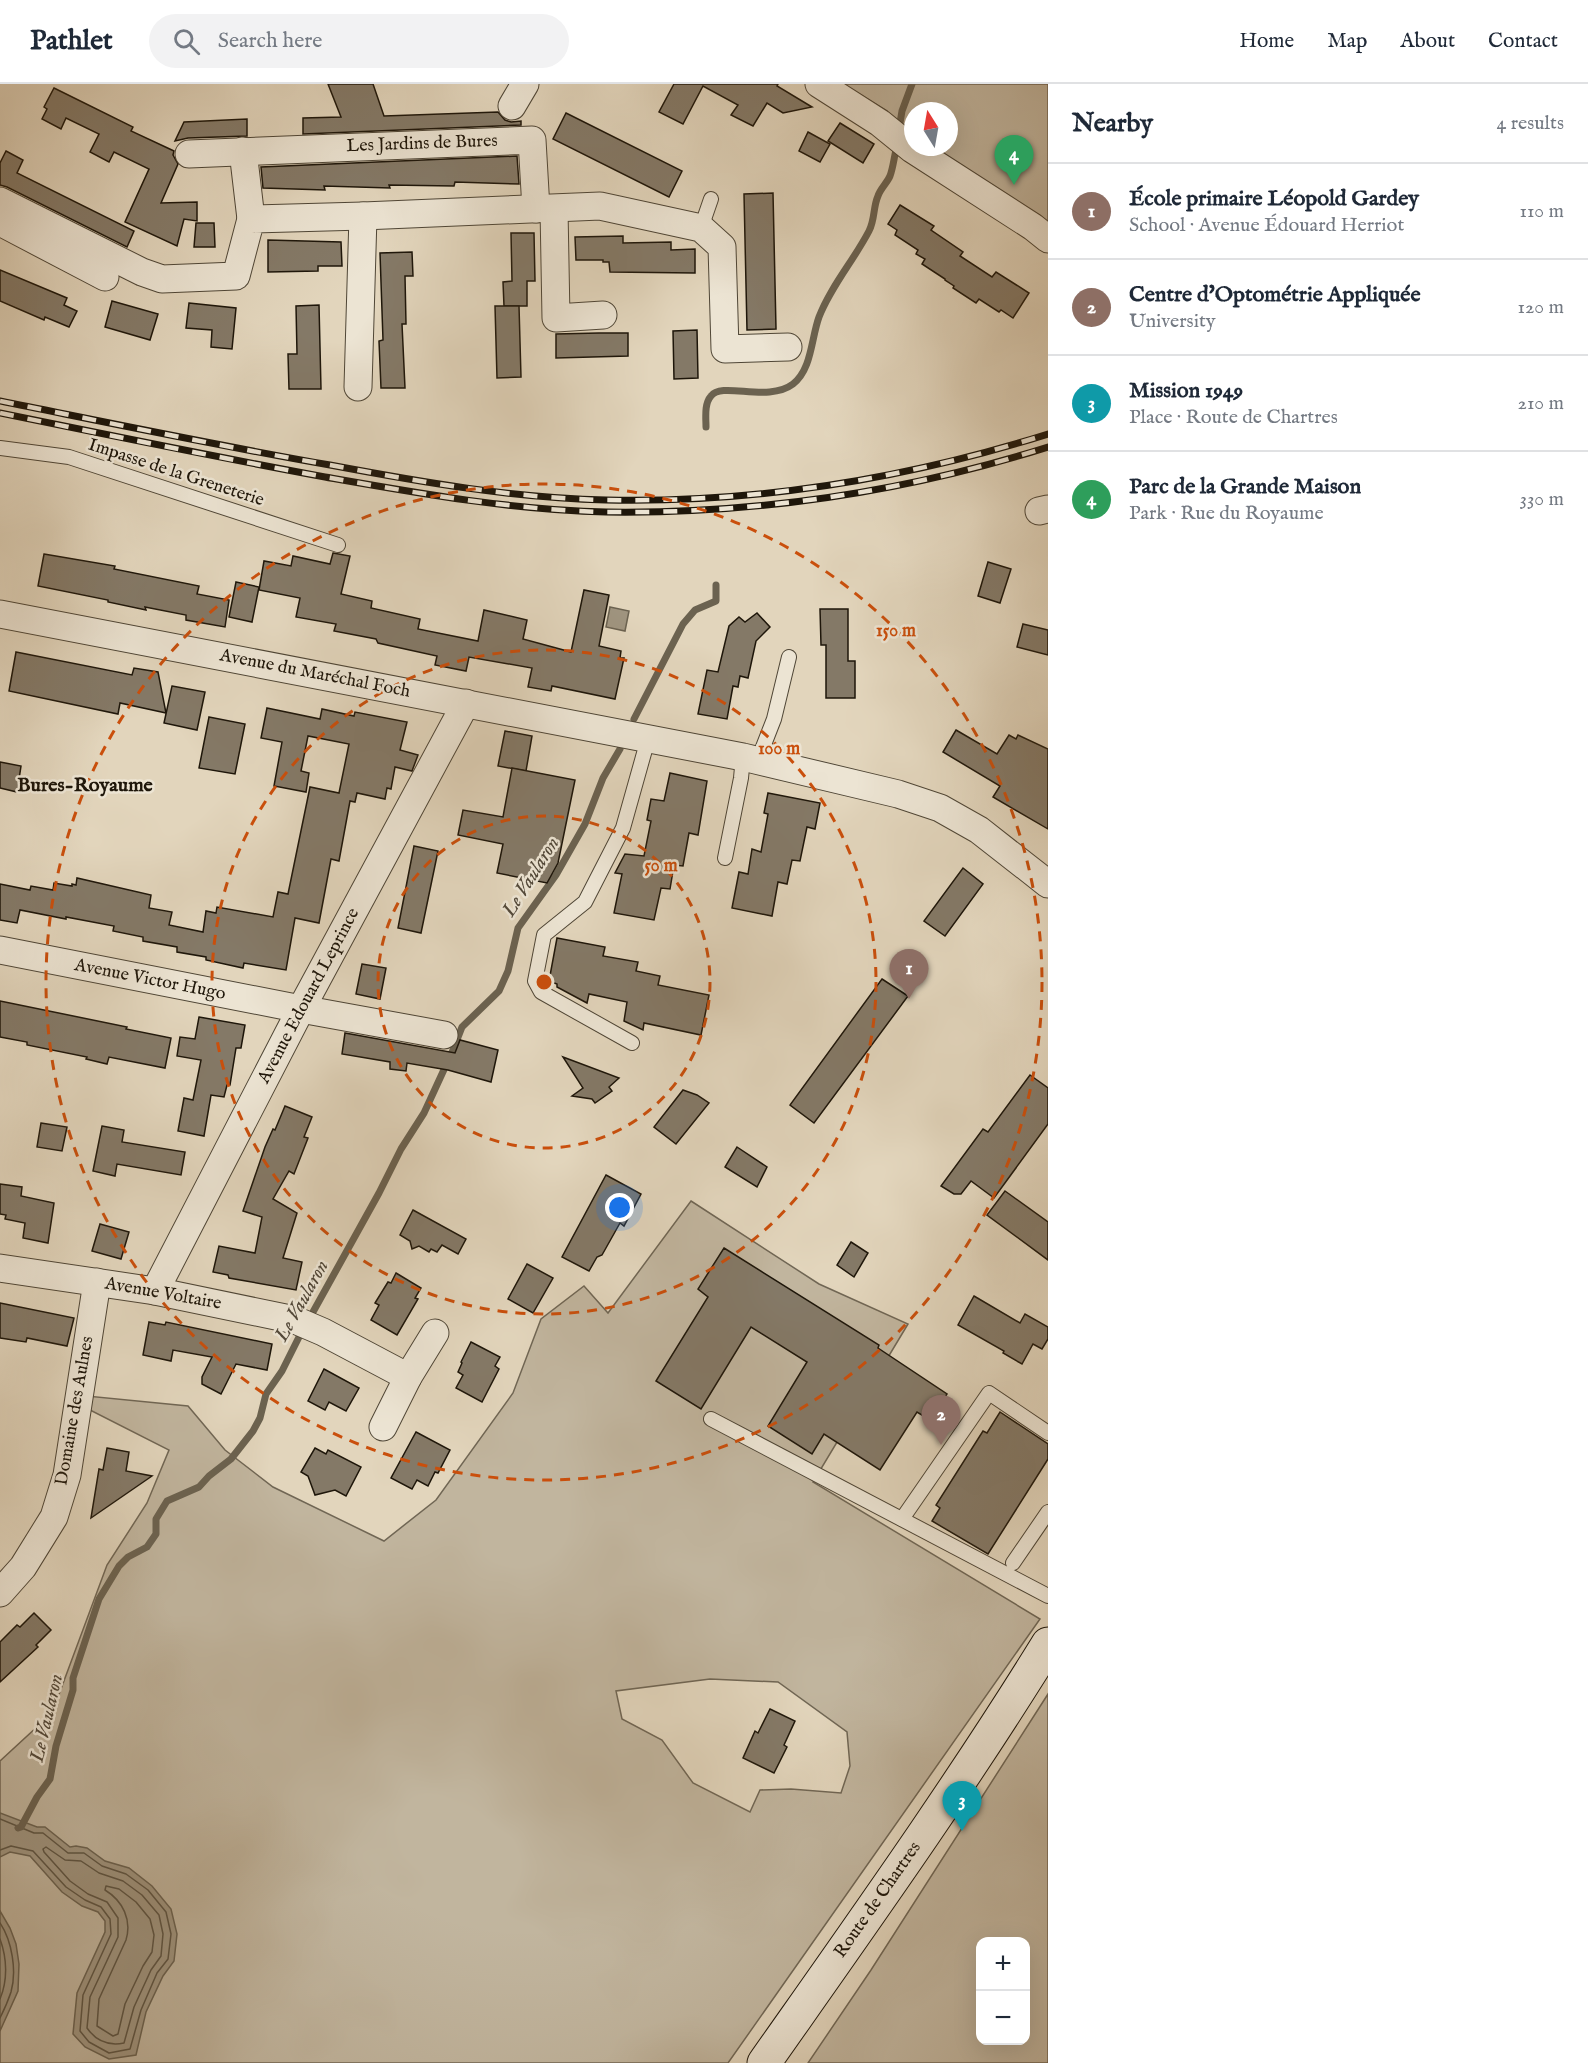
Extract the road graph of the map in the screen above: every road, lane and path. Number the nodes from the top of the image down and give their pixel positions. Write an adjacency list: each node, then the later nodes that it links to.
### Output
1 (819, 84): 11 (street)
2 (243, 151): 3 (street, Les Jardins de Bures); 6 (street, Les Jardins de Bures); 8 (street)
3 (189, 154)
4 (711, 199): 10 (lane)
5 (0, 201): 8 (street)
6 (545, 209): 7 (street); 10 (street); 13 (street, Les Jardins de Bures)
7 (363, 216): 8 (street); 15 (street)
8 (250, 219)
9 (0, 222): 12 (street)
10 (701, 228): 14 (street)
11 (1048, 239)
12 (105, 277)
13 (603, 315)
14 (789, 347)
15 (358, 387)
16 (0, 448): 17 (lane, Impasse de la Greneterie)
17 (338, 545)
18 (0, 614): 20 (street, Avenue du Maréchal Foch)
19 (789, 657): 22 (lane)
20 (466, 703): 21 (street, Avenue du Maréchal Foch); 26 (street, Avenue Edouard Leprince)
21 (639, 736): 22 (street, Avenue du Maréchal Foch); 28 (lane)
22 (750, 758): 23 (lane); 24 (street, Avenue du Maréchal Foch)
23 (724, 858)
24 (1048, 884)
25 (0, 950): 26 (street, Avenue Victor Hugo)
26 (301, 1009): 27 (street, Avenue Victor Hugo); 31 (street, Avenue Edouard Leprince)
27 (444, 1035)
28 (632, 1043)
29 (0, 1268): 30 (street, Avenue Voltaire)
30 (97, 1282): 31 (street, Avenue Voltaire); 40 (street, Domaine des Aulnes)
31 (155, 1291): 33 (street, Avenue Voltaire)
32 (435, 1333): 33 (street)
33 (408, 1377): 35 (street)
34 (711, 1419): 38 (lane)
35 (383, 1427)
36 (1048, 1433): 38 (lane)
37 (1048, 1512): 39 (lane)
38 (902, 1519): 41 (lane)
39 (1012, 1563)
40 (0, 1593)
41 (1048, 1596)
42 (1048, 1644): 43 (main road, Route de Chartres)
43 (764, 2063)

